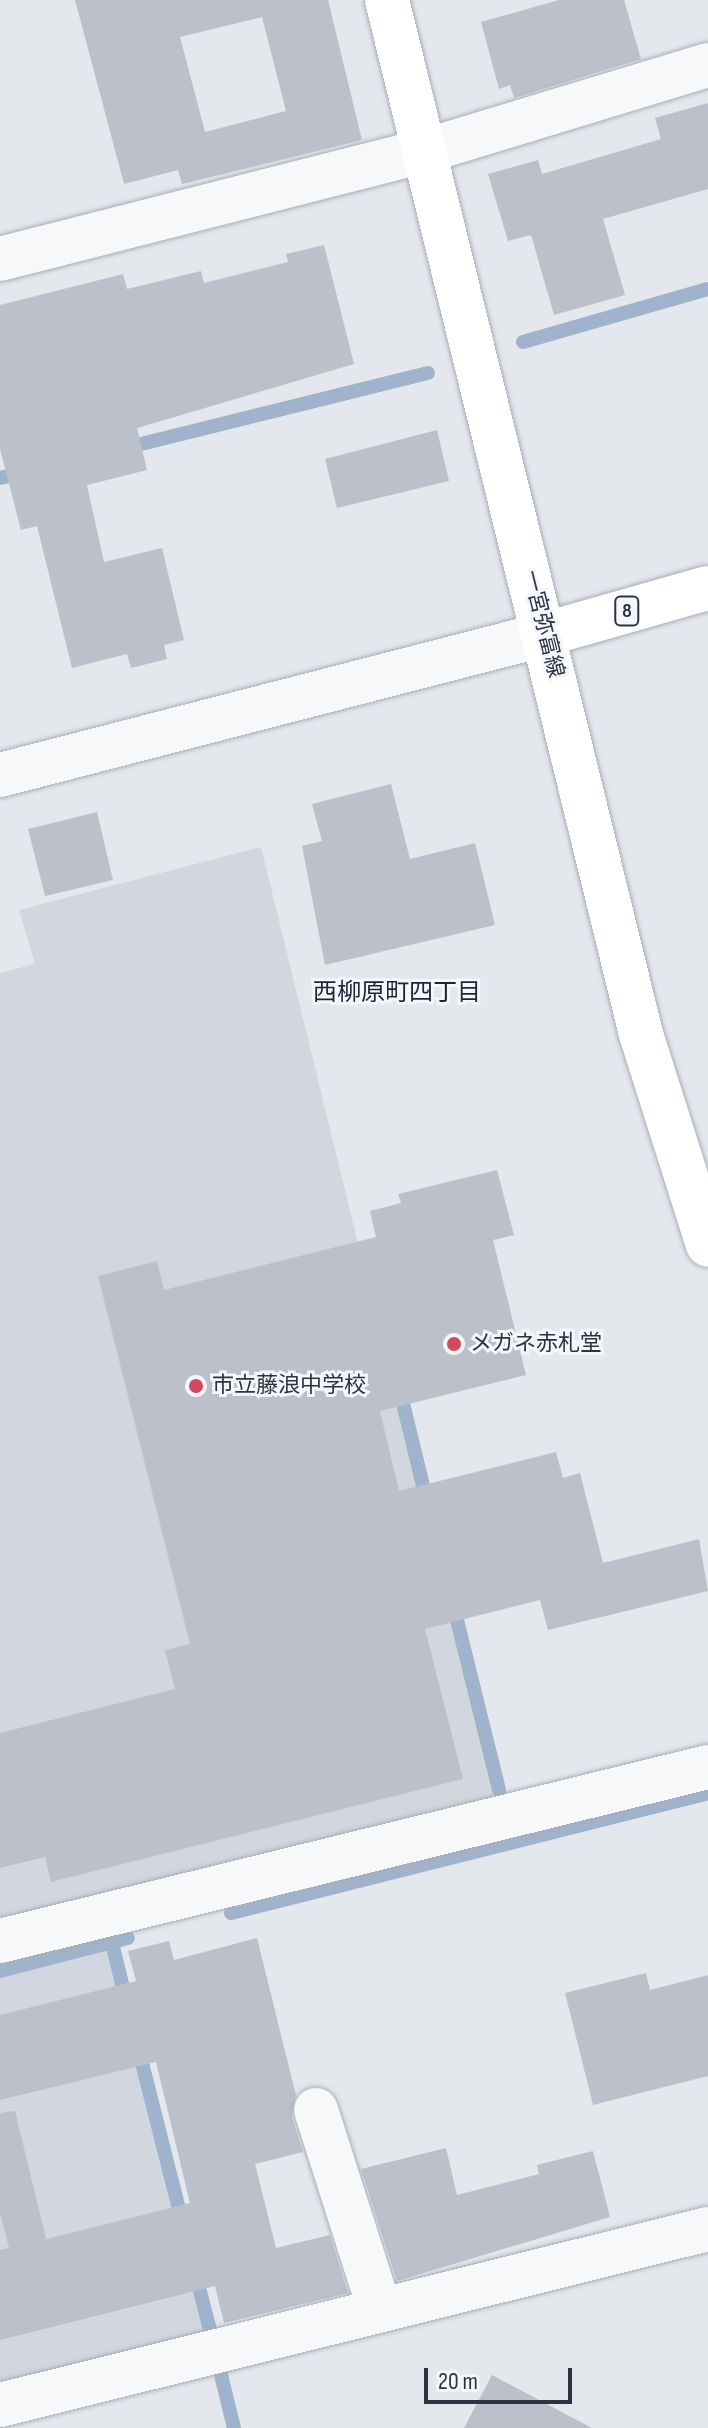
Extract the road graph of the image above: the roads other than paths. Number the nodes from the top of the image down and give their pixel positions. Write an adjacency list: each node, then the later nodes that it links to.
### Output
1 (387, 0): 3 (main road, 一宮弥富線)
2 (708, 65): 3 (street)
3 (425, 151): 4 (street); 6 (main road, 一宮弥富線)
4 (0, 259)
5 (708, 588): 6 (main road, 8)
6 (546, 634): 7 (street); 8 (main road, 一宮弥富線)
7 (0, 775)
8 (708, 1245)
9 (708, 1767): 10 (street)
10 (0, 1941)
11 (316, 2110): 13 (street)
12 (708, 2229): 13 (street)
13 (380, 2310): 14 (street)
14 (0, 2405)

